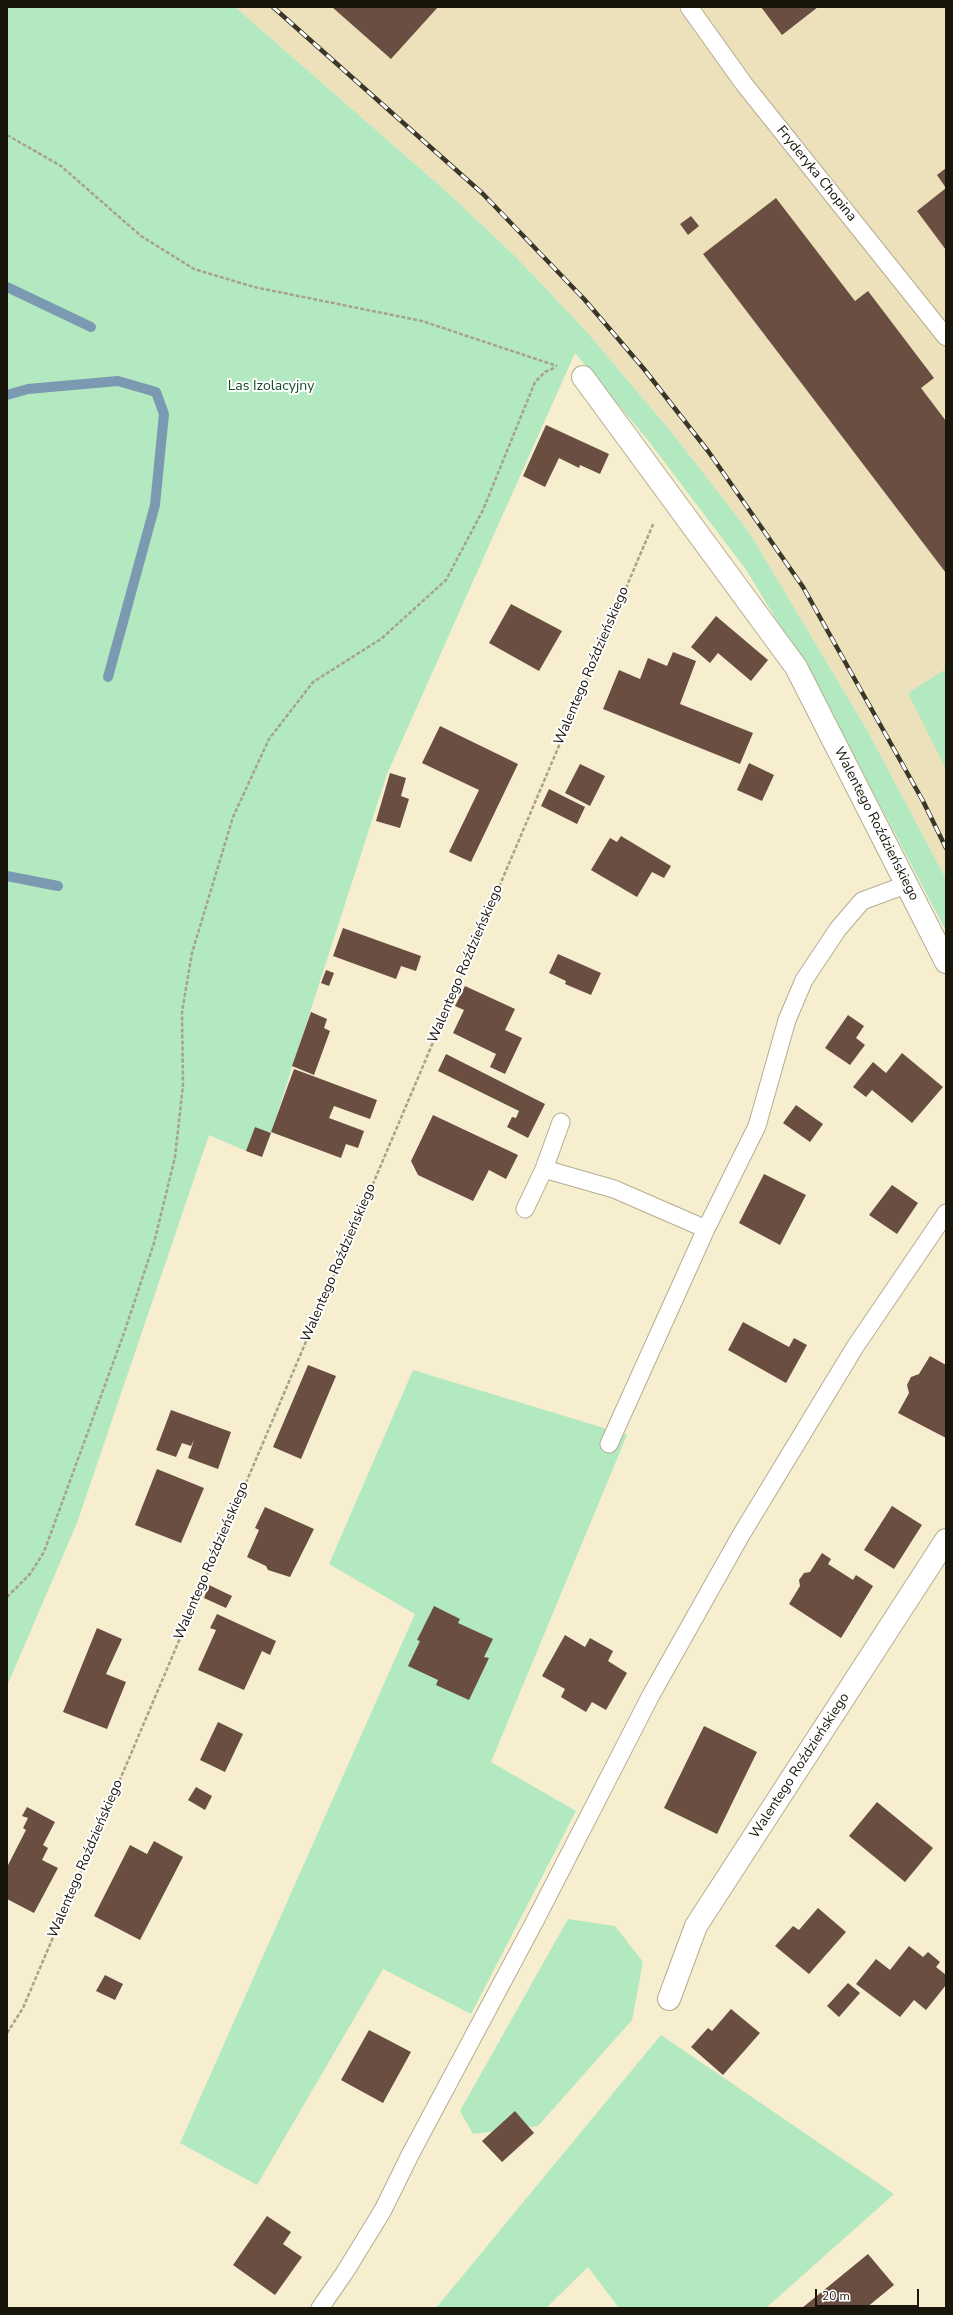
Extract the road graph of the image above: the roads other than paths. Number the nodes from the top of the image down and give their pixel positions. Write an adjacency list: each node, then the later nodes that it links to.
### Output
1 (690, 7): 2 (lane, Fryderyka Chopina)
2 (946, 338)
3 (583, 377): 4 (street, Walentego Roździeńskiego)
4 (908, 884): 5 (street, Walentego Roździeńskiego); 10 (lane)
5 (946, 962)
6 (561, 1122): 7 (lane)
7 (544, 1169): 8 (lane); 10 (lane)
8 (525, 1209)
9 (946, 1213): 14 (lane)
10 (706, 1229): 11 (lane)
11 (609, 1444)
12 (946, 1540): 13 (street, Walentego Roździeńskiego)
13 (669, 1999)
14 (320, 2308)

